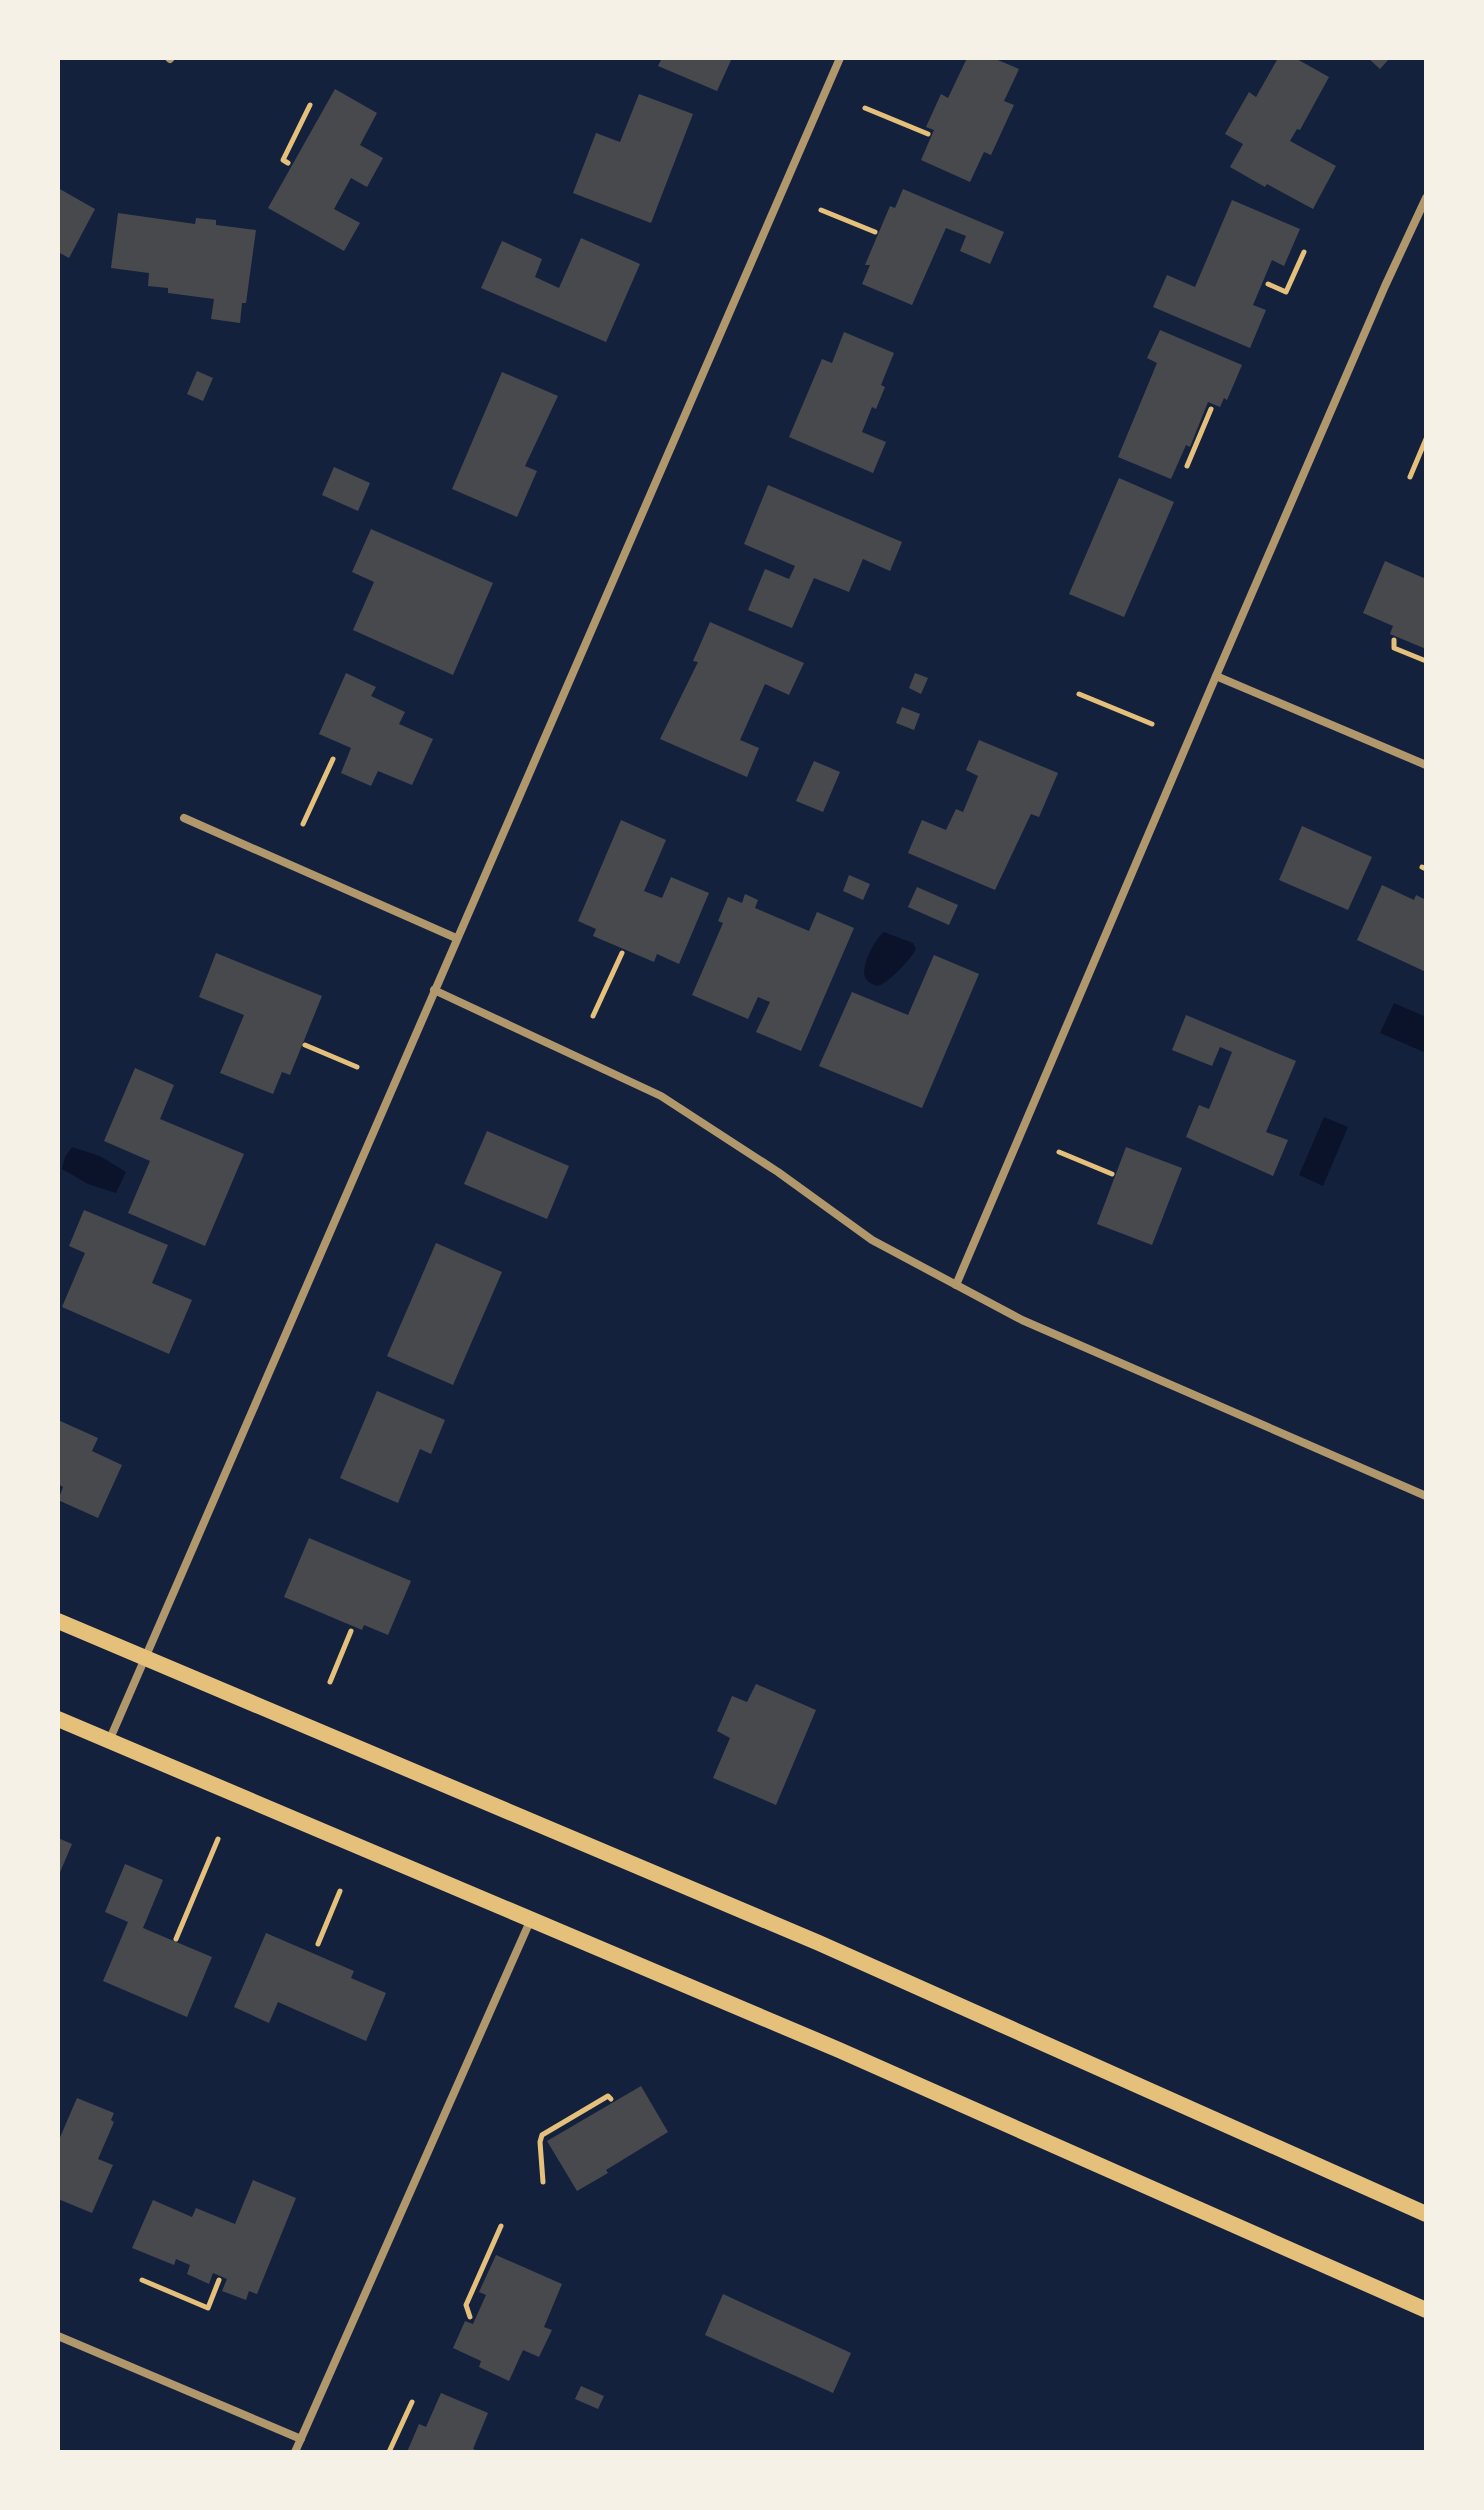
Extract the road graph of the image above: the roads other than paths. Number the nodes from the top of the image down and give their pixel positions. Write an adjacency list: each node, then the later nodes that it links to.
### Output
1 (840, 58): 6 (street)
2 (1426, 198): 3 (street)
3 (1216, 676): 4 (street); 8 (street)
4 (1426, 765)
5 (184, 818): 6 (street)
6 (456, 938): 7 (street)
7 (434, 990): 8 (street); 11 (street)
8 (956, 1285): 9 (street)
9 (1426, 1496)
10 (58, 1621): 11 (main road)
11 (145, 1657): 13 (street); 15 (main road)
12 (58, 1719): 13 (main road)
13 (109, 1741): 14 (main road)
14 (531, 1918): 16 (main road); 18 (street)
15 (1426, 2214)
16 (1426, 2310)
17 (58, 2336): 18 (street)
18 (301, 2439): 19 (street)
19 (295, 2452)

